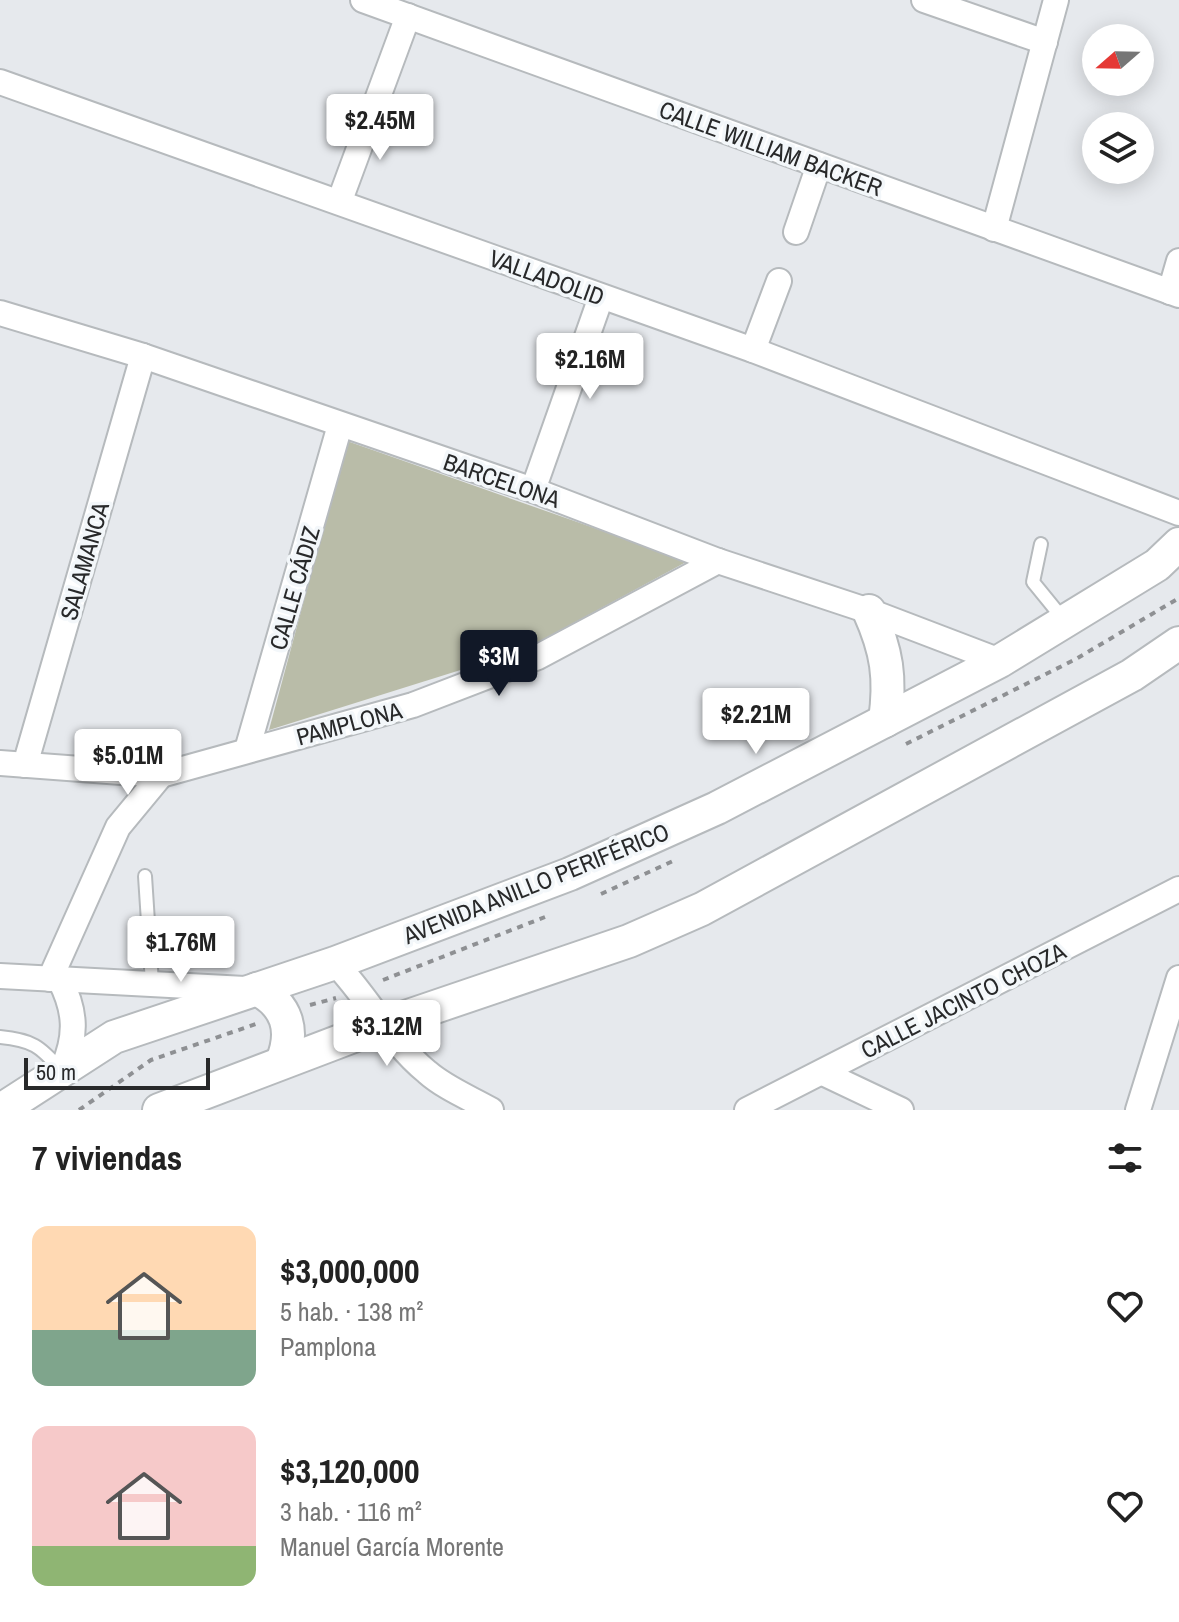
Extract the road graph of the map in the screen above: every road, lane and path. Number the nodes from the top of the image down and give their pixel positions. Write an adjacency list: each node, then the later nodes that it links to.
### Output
1 (363, 0): 4 (street, CALLE WILLIAM BACKER)
2 (924, 0): 5 (street)
3 (1056, 0): 5 (street)
4 (408, 16): 7 (street, CALLE WILLIAM BACKER); 8 (street)
5 (1045, 42): 9 (street)
6 (1, 84): 8 (street, VALLADOLID)
7 (819, 165): 9 (street, CALLE WILLIAM BACKER); 10 (street)
8 (340, 200): 14 (street, VALLADOLID)
9 (994, 229): 13 (street, CALLE WILLIAM BACKER)
10 (796, 232)
11 (1179, 261): 13 (street)
12 (779, 281): 16 (street)
13 (1174, 294)
14 (601, 297): 16 (street, VALLADOLID); 19 (street)
15 (0, 313): 17 (street, BARCELONA)
16 (753, 350): 20 (street, VALLADOLID)
17 (143, 356): 18 (street, BARCELONA); 31 (street, SALAMANCA)
18 (340, 425): 19 (street, BARCELONA); 29 (street, CALLE CÁDIZ)
19 (533, 490): 23 (street, BARCELONA)
20 (1179, 513)
21 (1041, 544): 25 (lane)
22 (1179, 544): 25 (street, AVENIDA ANILLO PERIFÉRICO)
23 (718, 561): 24 (street, BARCELONA); 29 (street, PAMPLONA)
24 (869, 611): 27 (street, BARCELONA); 28 (street)
25 (1066, 623): 27 (street, AVENIDA ANILLO PERIFÉRICO)
26 (1179, 643): 43 (street)
27 (1000, 661): 28 (street, AVENIDA ANILLO PERIFÉRICO)
28 (885, 721): 35 (street, AVENIDA ANILLO PERIFÉRICO)
29 (247, 750): 32 (street, PAMPLONA)
30 (0, 763): 31 (street, PAMPLONA)
31 (25, 765): 32 (street, PAMPLONA)
32 (161, 775): 38 (street)
33 (145, 876): 39 (lane)
34 (1179, 889): 48 (street, CALLE JACINTO CHOZA)
35 (320, 967): 40 (street); 41 (street, AVENIDA ANILLO PERIFÉRICO); 42 (street)
36 (0, 976): 38 (street)
37 (1179, 978): 55 (street)
38 (55, 980): 39 (street); 47 (street)
39 (152, 983): 41 (street)
40 (373, 986): 42 (path); 43 (street)
41 (256, 989): 42 (street); 47 (street, AVENIDA ANILLO PERIFÉRICO)
42 (294, 1010): 45 (street); 46 (street); 50 (path)
43 (385, 1024): 45 (street); 52 (street)
44 (0, 1037): 47 (lane)
45 (334, 1043): 46 (street)
46 (282, 1062): 51 (street)
47 (62, 1069): 49 (street, AVENIDA ANILLO PERIFÉRICO)
48 (823, 1073): 53 (street, CALLE JACINTO CHOZA); 54 (street)
49 (1, 1110)
50 (79, 1110)
51 (159, 1110)
52 (491, 1110)
53 (747, 1110)
54 (901, 1110)
55 (1138, 1110)

